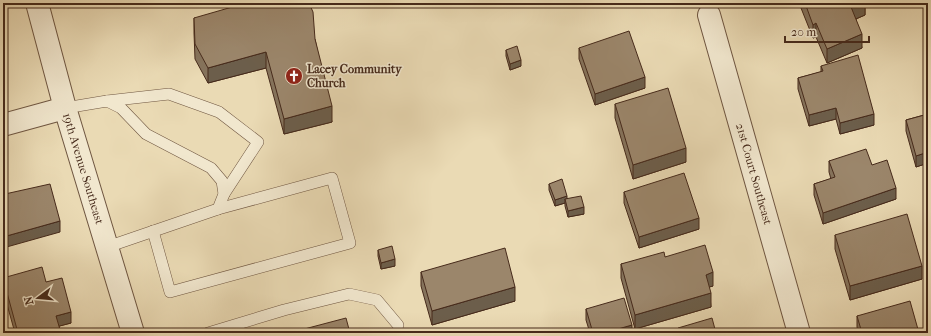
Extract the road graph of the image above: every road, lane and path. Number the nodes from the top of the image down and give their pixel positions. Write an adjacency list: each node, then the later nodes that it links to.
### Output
1 (37, 3): 4 (street, 19th Avenue Southeast)
2 (709, 15): 13 (street, 21st Court Southeast)
3 (107, 101): 4 (lane); 6 (lane); 6 (lane)
4 (65, 108): 5 (street); 9 (street, 19th Avenue Southeast)
5 (3, 125)
6 (224, 194): 7 (lane)
7 (218, 209): 8 (lane); 8 (lane)
8 (153, 231): 9 (lane)
9 (107, 248): 11 (street, 19th Avenue Southeast)
10 (398, 325): 12 (lane)
11 (133, 333)
12 (208, 333)
13 (799, 333)

